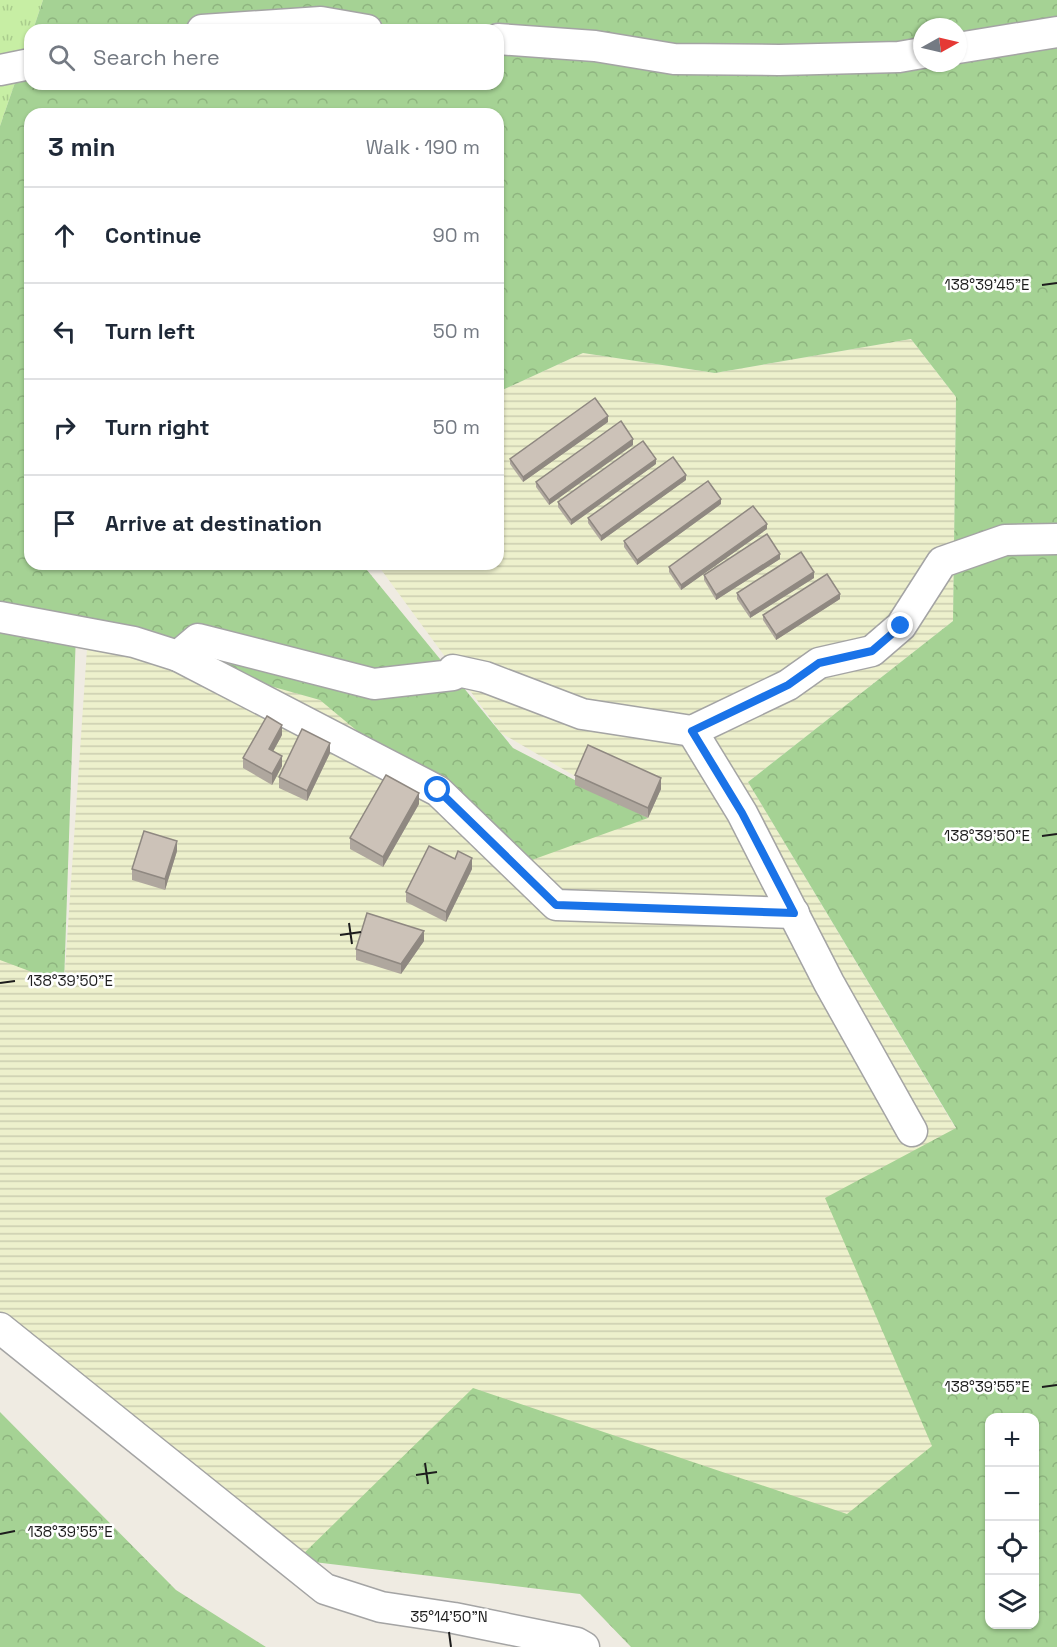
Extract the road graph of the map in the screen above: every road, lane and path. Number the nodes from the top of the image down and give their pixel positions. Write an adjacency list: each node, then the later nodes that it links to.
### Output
1 (291, 24): 2 (street)
2 (332, 24)
3 (1057, 32): 5 (street)
4 (504, 39): 6 (street)
5 (967, 47)
6 (913, 55)
7 (24, 65): 8 (street)
8 (0, 70)
9 (1057, 539): 12 (street)
10 (0, 617): 11 (street)
11 (178, 656): 12 (street); 13 (street)
12 (692, 731): 13 (street)
13 (794, 913): 14 (street)
14 (912, 1131)
15 (0, 1328): 16 (street)
16 (584, 1647)

